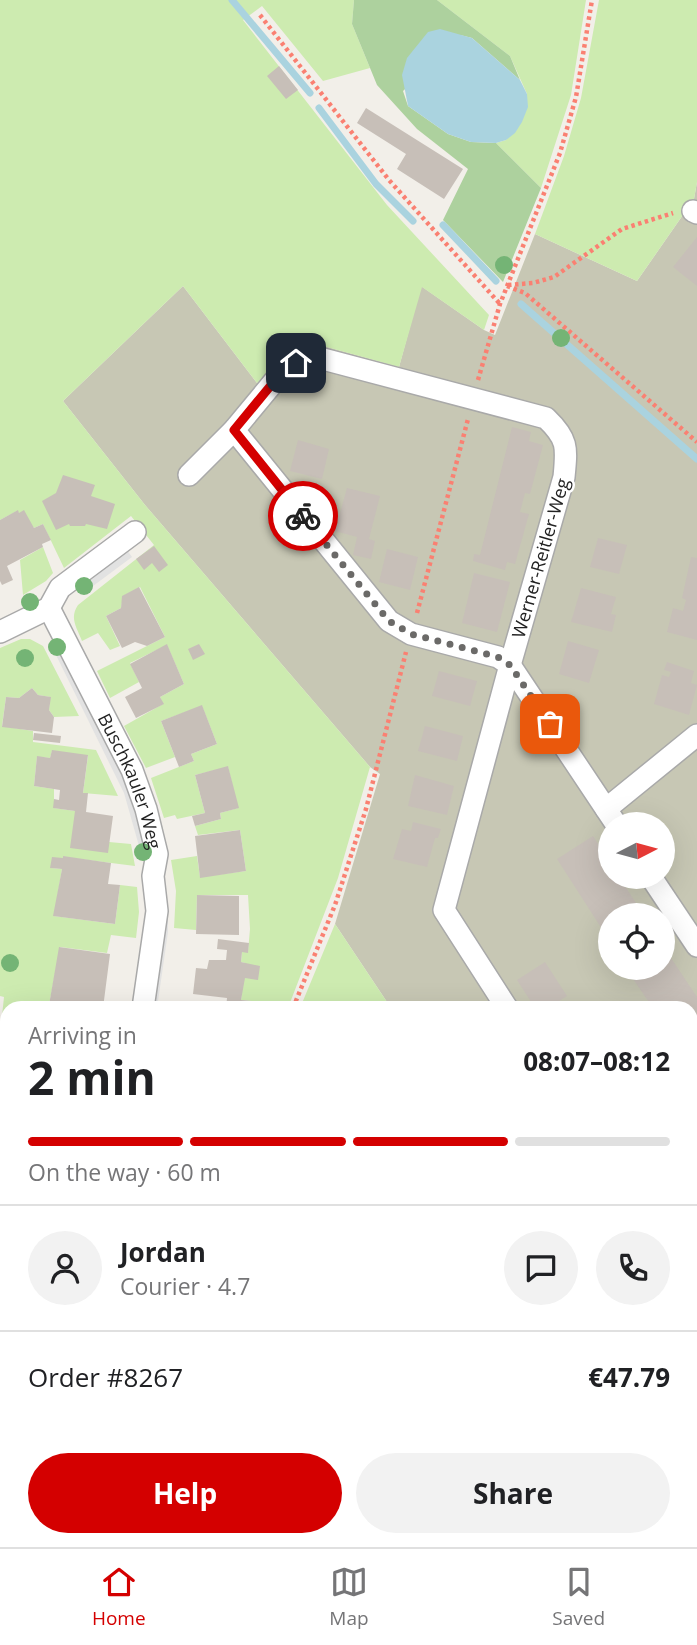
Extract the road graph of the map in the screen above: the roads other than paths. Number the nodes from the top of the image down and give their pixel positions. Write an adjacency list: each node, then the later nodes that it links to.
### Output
1 (234, 430): 2 (street, Werner-Reitler-Weg); 6 (street); 6 (street, Werner-Reitler-Weg)
2 (189, 475)
3 (135, 532): 4 (street)
4 (49, 608): 5 (street); 12 (street, Buschkauler Weg)
5 (0, 632)
6 (510, 665): 8 (street); 13 (street, Werner-Reitler-Weg)
7 (697, 735): 9 (street)
8 (608, 812)
9 (616, 812)
10 (659, 889): 11 (street)
11 (697, 946)
12 (144, 1001)
13 (502, 1001)

